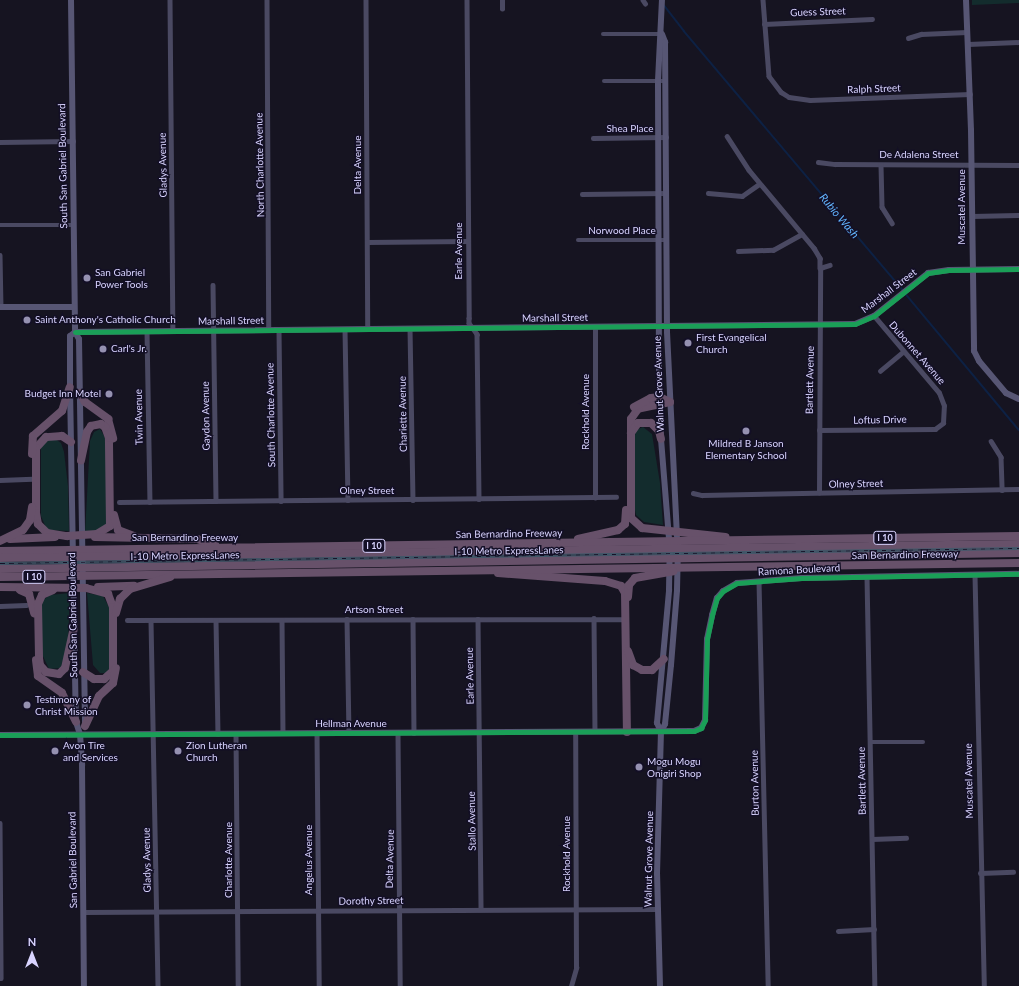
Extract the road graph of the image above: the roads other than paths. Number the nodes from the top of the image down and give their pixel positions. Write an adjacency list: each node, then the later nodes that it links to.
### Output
1 (71, 0): 27 (main road, South San Gabriel Boulevard)
2 (170, 0): 67 (street, Gladys Avenue)
3 (267, 0): 69 (street, North Charlotte Avenue)
4 (366, 0): 48 (street, Delta Avenue)
5 (467, 0): 47 (street, Earle Avenue)
6 (502, 0): 10 (street)
7 (662, 0): 15 (main road, Walnut Grove Avenue)
8 (763, 0): 12 (street)
9 (966, 0): 13 (main road, Muscatel Avenue)
10 (502, 9)
11 (872, 19): 12 (street, Guess Street)
12 (764, 24): 22 (street, Ralph Street)
13 (967, 32): 16 (street); 18 (main road, Muscatel Avenue)
14 (603, 34): 15 (street)
15 (662, 34): 20 (main road, Walnut Grove Avenue); 21 (main road, Walnut Grove Avenue)
16 (908, 38)
17 (1019, 42): 18 (street)
18 (968, 44): 22 (main road, Muscatel Avenue)
19 (604, 81): 20 (street)
20 (658, 81): 21 (street); 25 (main road, Walnut Grove Avenue)
21 (666, 81): 26 (main road, Walnut Grove Avenue)
22 (970, 94): 32 (main road, Muscatel Avenue)
23 (727, 136): 33 (street, Bartlett Avenue)
24 (593, 138): 25 (street, Shea Place)
25 (658, 138): 26 (street, Shea Place); 34 (main road, Walnut Grove Avenue)
26 (666, 138): 35 (main road, Walnut Grove Avenue)
27 (73, 141): 28 (street); 42 (main road, South San Gabriel Boulevard)
28 (0, 142)
29 (818, 162): 31 (street, De Adalena Street)
30 (1019, 164): 32 (street, De Adalena Street)
31 (881, 165): 32 (street, De Adalena Street); 40 (street)
32 (971, 165): 39 (main road, Muscatel Avenue)
33 (760, 184): 36 (street); 43 (street, Bartlett Avenue)
34 (658, 193): 35 (street); 37 (street); 45 (main road, Walnut Grove Avenue)
35 (666, 193): 46 (main road, Walnut Grove Avenue)
36 (708, 193)
37 (582, 194)
38 (1019, 215): 39 (street)
39 (972, 216): 54 (main road, Muscatel Avenue)
40 (892, 223)
41 (0, 225): 42 (street)
42 (74, 225): 57 (main road, South San Gabriel Boulevard)
43 (802, 234): 49 (street); 52 (street, Bartlett Avenue)
44 (578, 240): 45 (street, Norwood Place)
45 (658, 240): 46 (street, Norwood Place); 60 (main road, Walnut Grove Avenue)
46 (666, 240): 61 (main road, Walnut Grove Avenue)
47 (468, 241): 48 (street); 64 (street, Earle Avenue)
48 (367, 242): 66 (street, Delta Avenue)
49 (738, 251)
50 (0, 255): 56 (street)
51 (830, 265): 52 (street)
52 (820, 268): 59 (street, Bartlett Avenue)
53 (1019, 269): 54 (main road, Marshall Street)
54 (972, 270): 58 (main road, Marshall Street); 78 (main road, Muscatel Avenue)
55 (213, 285): 68 (street, Gaydon Avenue)
56 (0, 307): 57 (main road)
57 (74, 307): 72 (main road, South San Gabriel Boulevard)
58 (874, 316): 59 (main road, Marshall Street); 73 (street, Dubonnet Avenue)
59 (819, 325): 61 (main road, Marshall Street); 82 (street, Bartlett Avenue)
60 (660, 326): 61 (main road, Marshall Street); 62 (main road, Marshall Street); 77 (main road, Walnut Grove Avenue)
61 (667, 326): 79 (main road, Walnut Grove Avenue)
62 (595, 327): 64 (main road, Marshall Street); 95 (street, Rockhold Avenue)
63 (410, 328): 64 (main road, Marshall Street); 66 (main road, Marshall Street); 98 (street, Chariette Avenue)
64 (474, 328): 96 (street, Earle Avenue)
65 (345, 329): 66 (main road, Marshall Street); 70 (main road, Marshall Street); 97 (street)
66 (368, 329)
67 (172, 330): 68 (main road, Marshall Street); 71 (main road, Marshall Street)
68 (213, 330): 69 (main road, Marshall Street); 99 (street, Gaydon Avenue)
69 (269, 330): 70 (main road, Marshall Street)
70 (279, 330): 100 (street, South Charlotte Avenue)
71 (147, 331): 72 (main road, Marshall Street); 102 (street, Twin Avenue)
72 (74, 332): 75 (main road, South San Gabriel Boulevard); 76 (main road, South San Gabriel Boulevard)
73 (903, 352): 74 (street); 81 (street, Dubonnet Avenue)
74 (880, 371)
75 (70, 387): 86 (main road, South San Gabriel Boulevard); 88 (highway)
76 (80, 393): 87 (main road, South San Gabriel Boulevard); 105 (highway)
77 (660, 397): 79 (highway); 80 (main road, Walnut Grove Avenue); 109 (highway)
78 (1016, 399)
79 (670, 402): 80 (highway); 157 (main road, Walnut Grove Avenue)
80 (660, 406): 83 (highway); 84 (main road, Walnut Grove Avenue)
81 (941, 427): 82 (street, Loftus Drive)
82 (819, 430): 93 (street, Bartlett Avenue)
83 (630, 436): 84 (highway); 107 (highway)
84 (661, 439): 148 (main road, Walnut Grove Avenue)
85 (991, 441): 91 (street)
86 (71, 442): 104 (highway); 146 (main road, South San Gabriel Boulevard)
87 (81, 460): 103 (highway); 149 (main road, South San Gabriel Boulevard)
88 (32, 479): 89 (street); 108 (highway)
89 (0, 480)
90 (1019, 489): 91 (street, Olney Street)
91 (1002, 490): 93 (street, Olney Street)
92 (693, 492): 93 (street, Olney Street)
93 (819, 493)
94 (616, 497): 95 (street, Olney Street)
95 (595, 498): 96 (street, Olney Street)
96 (479, 499): 98 (street, Olney Street)
97 (348, 500): 98 (street, Olney Street); 100 (street, Olney Street)
98 (413, 500)
99 (216, 501): 100 (street, Olney Street); 102 (street, Olney Street)
100 (281, 501)
101 (119, 502): 102 (street, Olney Street)
102 (150, 502)
103 (85, 535): 104 (highway); 105 (highway)
104 (67, 536): 108 (highway)
105 (134, 536): 113 (highway)
106 (1019, 536): 107 (highway, San Bernardino Freeway / I 10)
107 (751, 540): 112 (highway, San Bernardino Freeway / I 10)
108 (2, 541)
109 (556, 543): 111 (highway, San Bernardino Freeway / I 10); 113 (highway, San Bernardino Freeway / I 10)
110 (1019, 544): 112 (highway, I-10 Metro ExpressLanes)
111 (663, 546): 112 (highway, I-10 Metro ExpressLanes); 115 (highway, I-10 Metro ExpressLanes)
112 (681, 546)
113 (223, 547): 115 (highway, San Bernardino Freeway / I 10)
114 (0, 551): 115 (highway, San Bernardino Freeway / I 10)
115 (86, 553): 117 (highway, I-10 Metro ExpressLanes)
116 (1019, 553): 123 (highway, I-10 Metro ExpressLanes)
117 (0, 558)
118 (1019, 563): 121 (highway, San Bernardino Freeway)
119 (0, 569): 122 (highway, I-10 Metro ExpressLanes)
120 (477, 569): 121 (highway); 126 (highway); 156 (highway)
121 (663, 570): 147 (highway)
122 (68, 572): 123 (highway, I-10 Metro ExpressLanes); 127 (highway, I 10)
123 (86, 572): 126 (highway)
124 (1019, 574): 125 (main road, Ramona Boulevard)
125 (975, 575): 128 (main road, Ramona Boulevard); 174 (street, Muscatel Avenue)
126 (172, 576): 130 (highway)
127 (0, 577)
128 (867, 577): 129 (main road, Ramona Boulevard); 168 (street, Bartlett Avenue)
129 (759, 581): 152 (main road, Ramona Boulevard); 193 (street, Burton Avenue)
130 (137, 586): 134 (highway); 151 (highway)
131 (0, 587): 132 (highway)
132 (13, 588): 133 (highway); 150 (highway)
133 (68, 588): 134 (highway); 146 (highway)
134 (86, 588): 149 (highway)
135 (26, 605): 136 (street)
136 (0, 606)
137 (594, 618): 140 (street, Artson Street); 141 (street, Artson Street); 153 (street)
138 (347, 619): 139 (street, Artson Street); 144 (street, Artson Street); 160 (street)
139 (413, 619): 140 (street, Artson Street); 162 (street)
140 (478, 619): 154 (street, Earle Avenue)
141 (621, 619)
142 (127, 620): 145 (street, Artson Street)
143 (216, 620): 144 (street, Artson Street); 145 (street, Artson Street); 165 (street)
144 (282, 620): 158 (street)
145 (151, 621): 164 (street)
146 (74, 627): 150 (main road, South San Gabriel Boulevard)
147 (628, 651): 148 (highway); 156 (highway)
148 (664, 659): 157 (main road, Walnut Grove Avenue)
149 (83, 672): 151 (main road, South San Gabriel Boulevard)
150 (76, 722): 163 (main road, South San Gabriel Boulevard)
151 (85, 726): 163 (main road)
152 (701, 728): 157 (main road, Hellman Avenue)
153 (595, 731): 155 (main road, Hellman Avenue); 156 (main road, Hellman Avenue)
154 (480, 732): 155 (main road, Hellman Avenue); 162 (main road, Hellman Avenue); 175 (street, Stallo Avenue)
155 (576, 732): 176 (street, Rockhold Avenue)
156 (627, 732): 157 (main road, Hellman Avenue)
157 (661, 732): 177 (main road, Walnut Grove Avenue)
158 (284, 733): 159 (main road, Hellman Avenue); 166 (main road, Hellman Avenue)
159 (317, 733): 160 (main road, Hellman Avenue); 181 (street, Angelus Avenue)
160 (348, 733): 161 (main road, Hellman Avenue)
161 (398, 733): 162 (main road, Hellman Avenue); 178 (street, Delta Avenue)
162 (414, 733)
163 (80, 734): 164 (main road, Hellman Avenue); 167 (main road, Hellman Avenue); 182 (main road, San Gabriel Boulevard)
164 (154, 734): 165 (main road, Hellman Avenue); 179 (street, Gladys Avenue)
165 (218, 734): 166 (main road, Hellman Avenue)
166 (236, 734): 180 (street, Charlotte Avenue)
167 (0, 735)
168 (870, 742): 169 (street); 172 (street, Bartlett Avenue)
169 (923, 742)
170 (0, 823): 185 (street)
171 (906, 838): 172 (street)
172 (872, 839): 183 (street, Bartlett Avenue)
173 (1013, 872): 174 (street)
174 (980, 873): 195 (street, Muscatel Avenue)
175 (481, 909): 176 (street, Dorothy Street); 178 (street, Dorothy Street)
176 (576, 909): 177 (street, Dorothy Street); 191 (street, Rockhold Avenue)
177 (658, 909): 192 (main road, Walnut Grove Avenue)
178 (399, 910): 181 (street, Dorothy Street); 190 (street, Delta Avenue)
179 (157, 911): 180 (street, Dorothy Street); 182 (street, Dorothy Street); 187 (street, Gladys Avenue)
180 (238, 911): 181 (street, Dorothy Street); 188 (street, Charlotte Avenue)
181 (318, 911): 189 (street, Angelus Avenue)
182 (84, 912): 186 (main road, San Gabriel Boulevard)
183 (874, 929): 184 (street); 194 (street, Bartlett Avenue)
184 (838, 930)
185 (1, 978)
186 (84, 986)
187 (158, 986)
188 (238, 986)
189 (319, 986)
190 (400, 986)
191 (571, 986)
192 (660, 986)
193 (768, 986)
194 (875, 986)
195 (984, 986)

